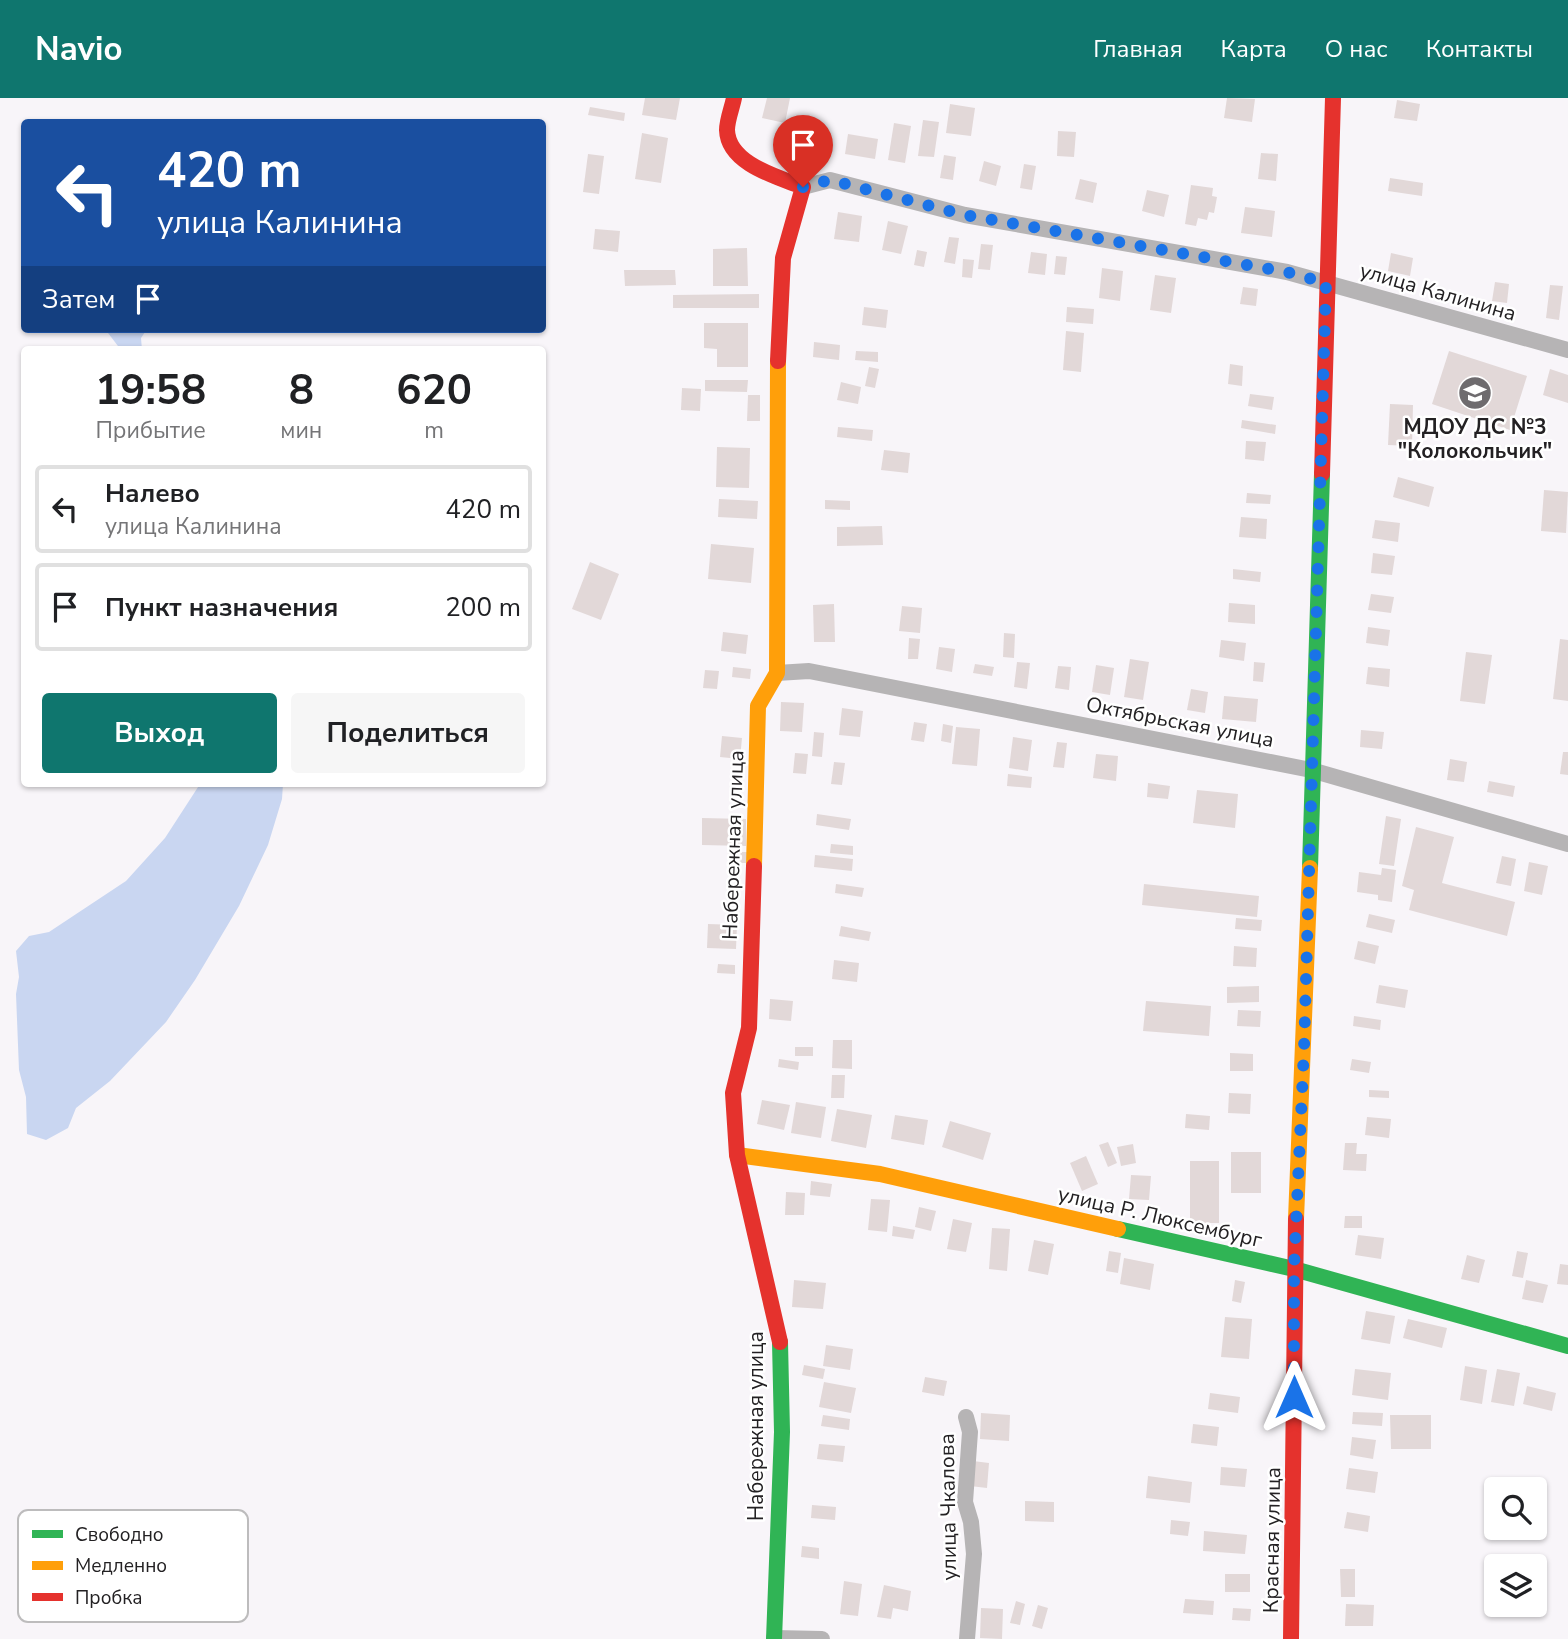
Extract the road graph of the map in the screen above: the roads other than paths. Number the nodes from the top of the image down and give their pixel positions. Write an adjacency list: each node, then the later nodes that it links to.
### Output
1 (734, 98): 3 (street)
2 (1334, 98): 4 (street, Красная улица)
3 (803, 187): 4 (street, улица Калинина); 6 (street, Набережная улица)
4 (1326, 283): 5 (street, улица Калинина); 7 (street, Красная улица)
5 (1568, 350)
6 (777, 673): 7 (street, Октябрьская улица); 9 (street, Набережная улица)
7 (1311, 770): 8 (street, Октябрьская улица); 10 (street, Красная улица)
8 (1568, 844)
9 (737, 1154): 10 (street, улица Р. Люксембург); 13 (street, Набережная улица)
10 (1294, 1269): 11 (street, улица Р. Люксембург); 16 (street, Красная улица)
11 (1568, 1346)
12 (965, 1417): 15 (street, улица Чкалова)
13 (774, 1638): 14 (street)
14 (822, 1639)
15 (967, 1639)
16 (1291, 1639)

